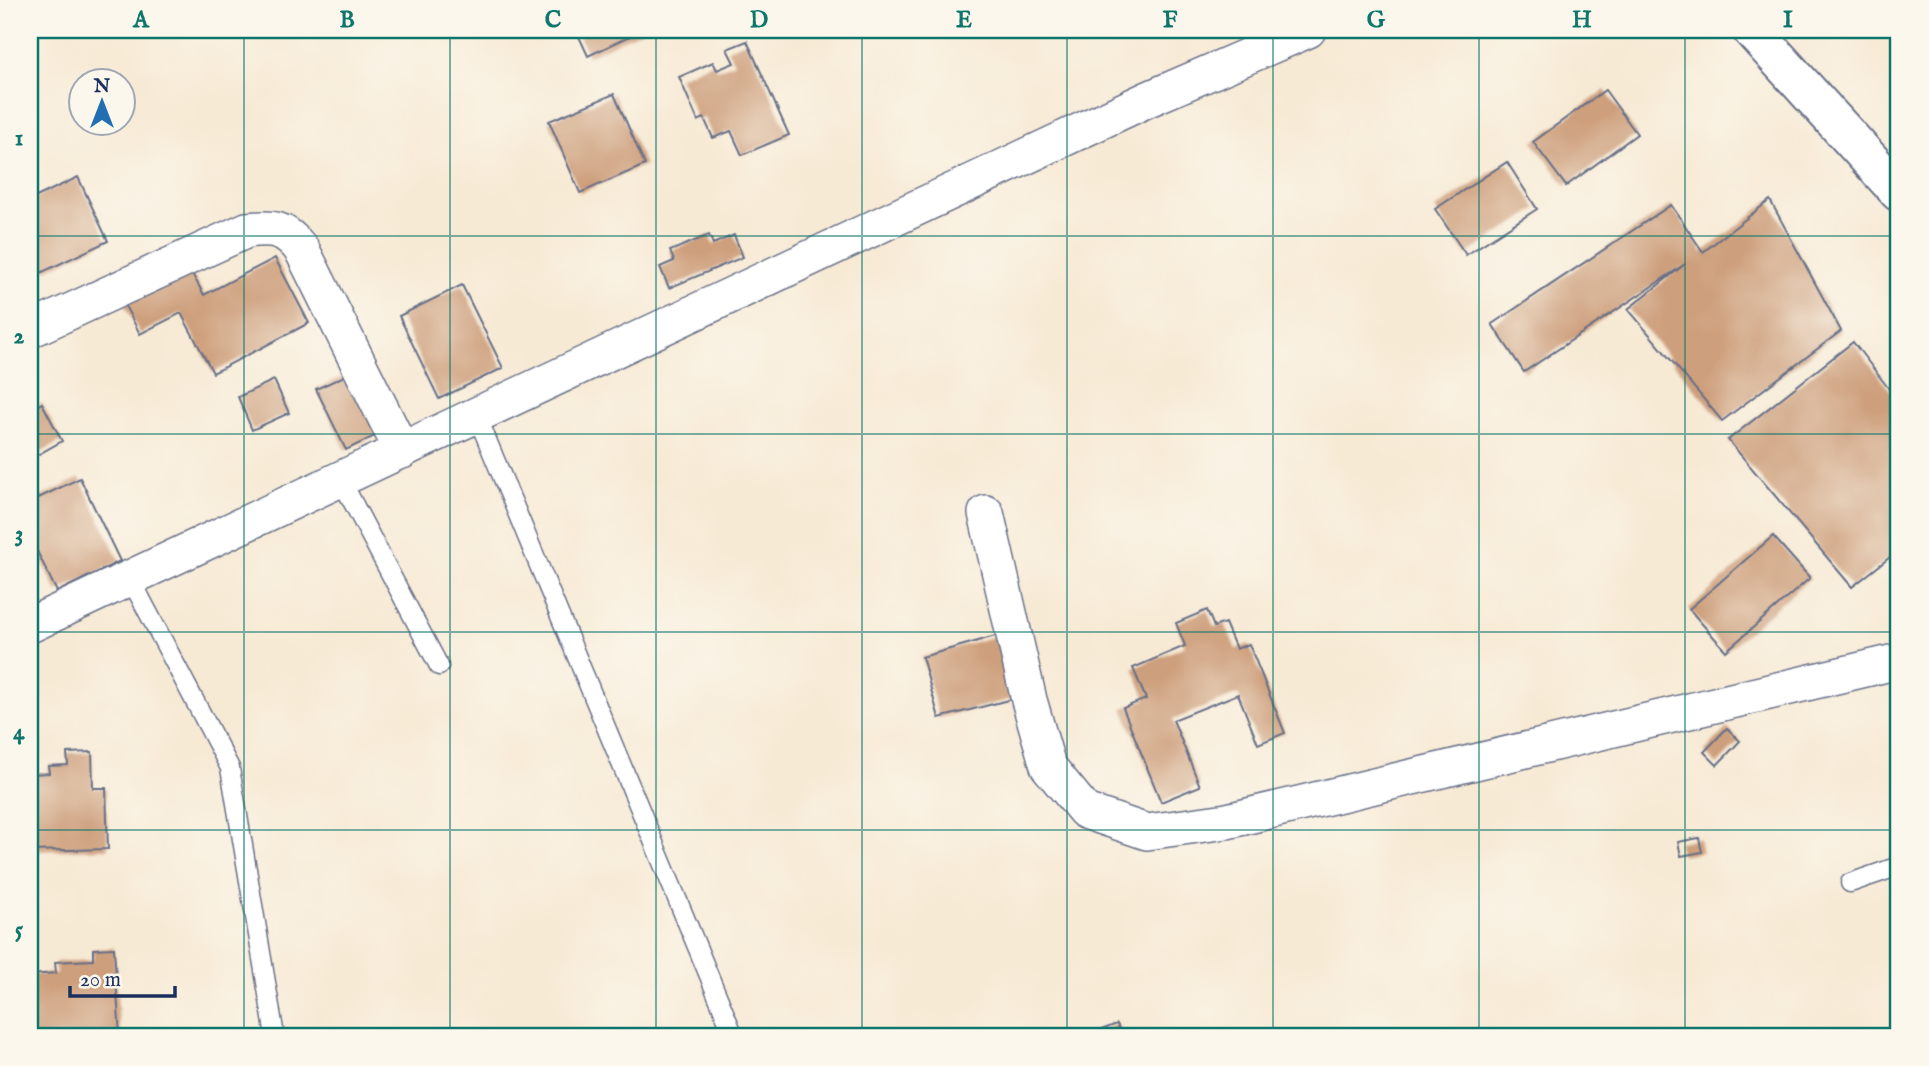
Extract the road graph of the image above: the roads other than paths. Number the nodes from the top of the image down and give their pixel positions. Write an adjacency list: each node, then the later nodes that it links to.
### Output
1 (1308, 30): 5 (street)
2 (1752, 30): 3 (main road)
3 (1899, 192)
4 (30, 330): 6 (street)
5 (477, 416): 6 (street); 16 (lane)
6 (402, 451): 7 (street)
7 (341, 480): 9 (street); 12 (lane)
8 (986, 513): 11 (street)
9 (130, 578): 10 (street); 15 (lane)
10 (30, 625)
11 (1899, 661)
12 (439, 666)
13 (1899, 866): 14 (lane)
14 (1850, 883)
15 (275, 1036)
16 (734, 1036)

